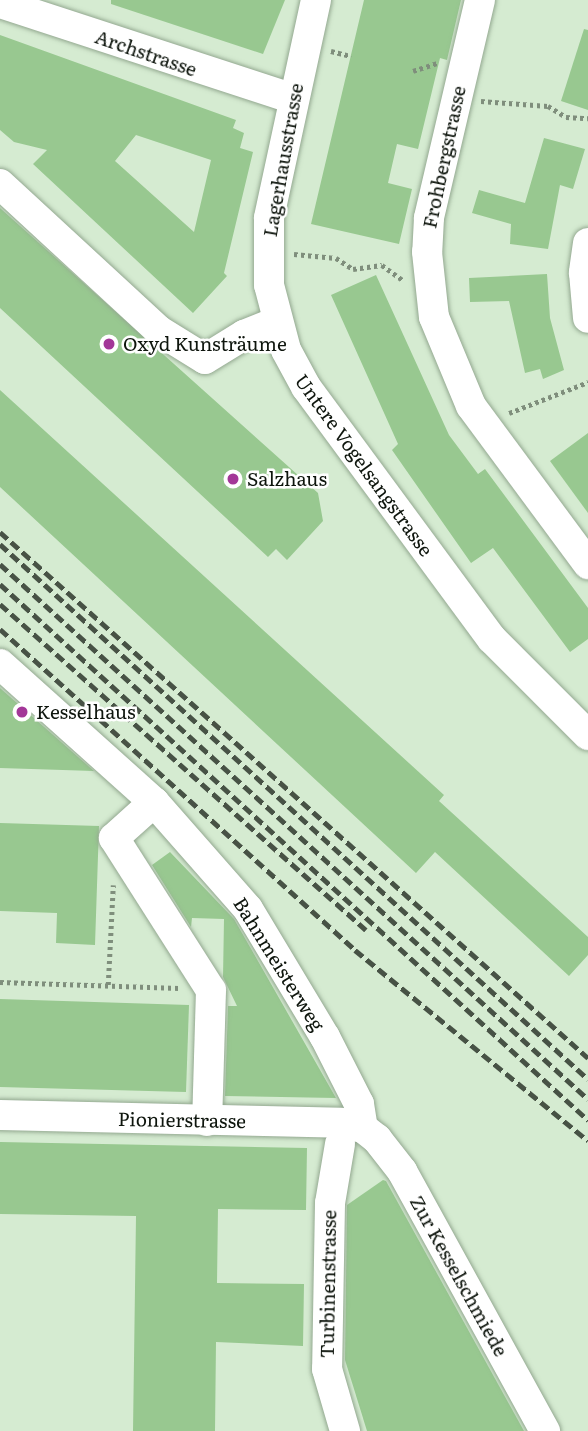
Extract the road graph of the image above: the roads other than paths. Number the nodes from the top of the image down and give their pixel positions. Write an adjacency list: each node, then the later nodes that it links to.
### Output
1 (316, 0): 4 (street, Lagerhausstrasse)
2 (480, 0): 9 (street, Frohbergstrasse)
3 (0, 3): 4 (street, Archstrasse)
4 (293, 99): 8 (street, Lagerhausstrasse)
5 (0, 184): 8 (street)
6 (588, 243): 7 (street)
7 (588, 318)
8 (276, 322): 11 (street, Untere Vogelsangstrasse)
9 (588, 564)
10 (0, 664): 12 (street, Bahnmeisterweg)
11 (588, 735)
12 (155, 802): 14 (street); 15 (street, Bahnmeisterweg)
13 (0, 1115): 14 (street, Pionierstrasse)
14 (207, 1121): 15 (street, Pionierstrasse)
15 (347, 1141): 16 (street, Turbinenstrasse); 17 (street, Zur Kesselschmiede)
16 (347, 1419)
17 (545, 1431)

